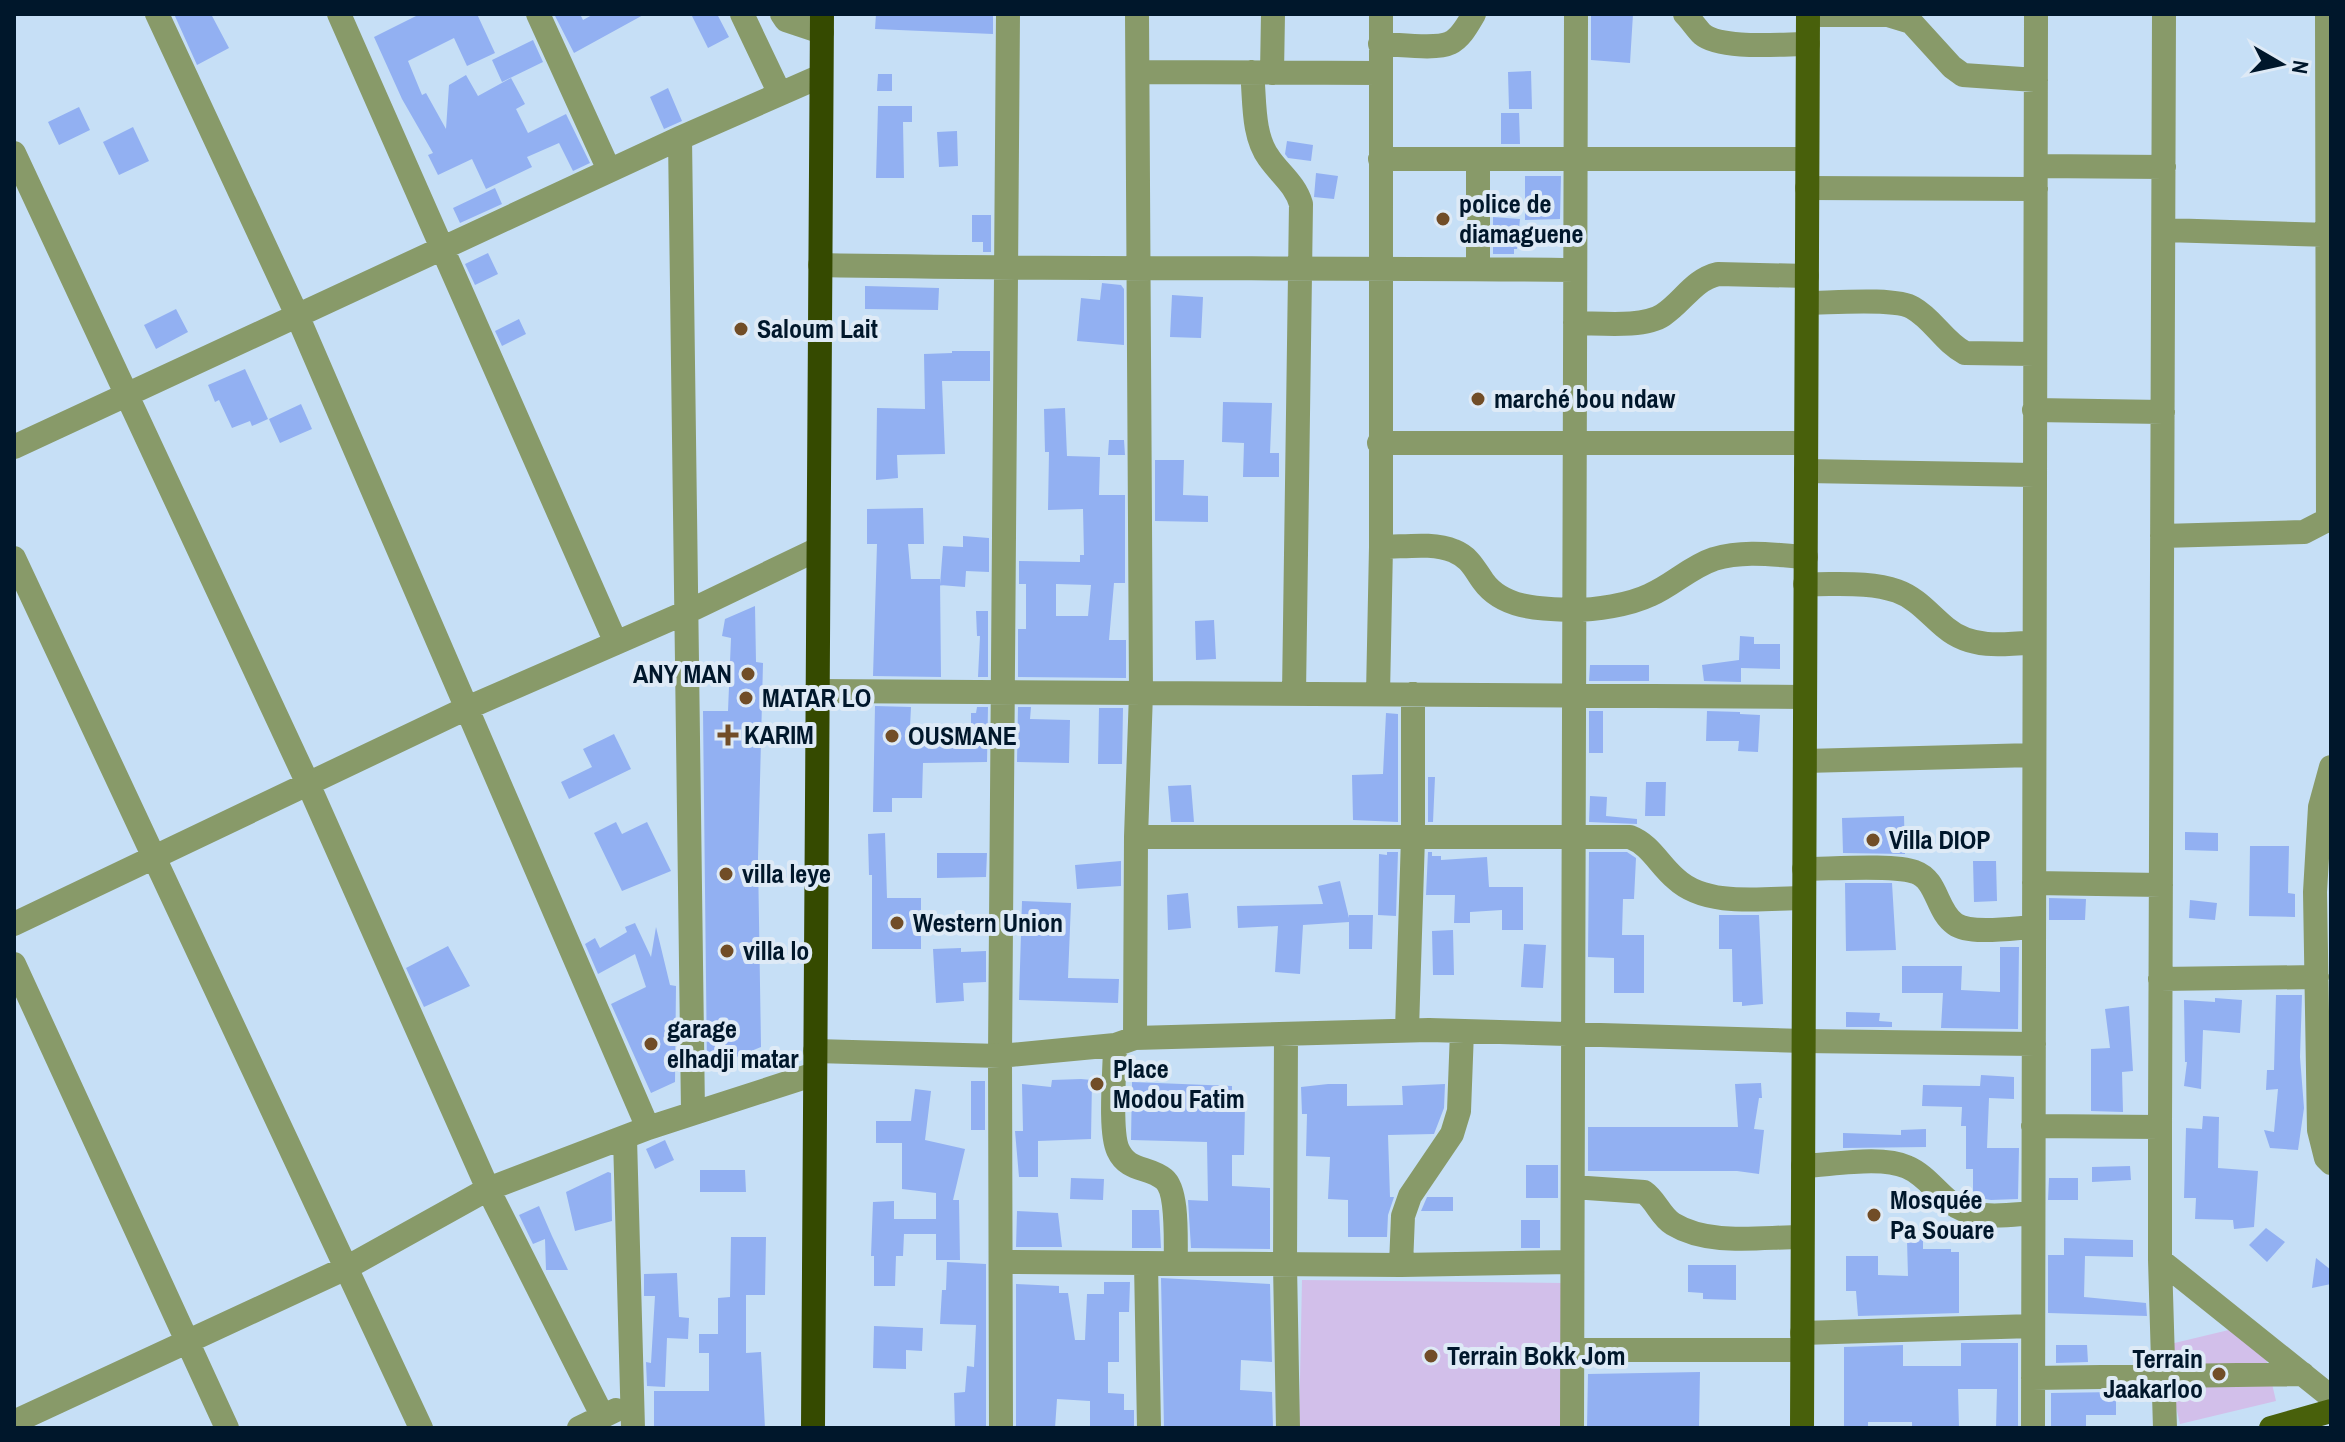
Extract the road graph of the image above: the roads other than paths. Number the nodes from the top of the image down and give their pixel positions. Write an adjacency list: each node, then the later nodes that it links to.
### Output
1 (157, 14): 49 (street)
2 (339, 14): 39 (street)
3 (538, 14): 34 (street)
4 (742, 14): 26 (street)
5 (782, 14): 17 (street)
6 (1008, 14): 43 (street)
7 (1137, 14): 20 (street)
8 (1273, 14): 21 (street)
9 (1381, 14): 18 (street)
10 (1474, 14): 18 (street)
11 (1576, 14): 31 (street)
12 (1685, 14): 19 (street)
13 (1808, 14): 19 (main road); 24 (street)
14 (2036, 14): 24 (street)
15 (2164, 14): 33 (street)
16 (2327, 14): 25 (street)
17 (822, 23): 23 (highway)
18 (1380, 44): 22 (street)
19 (1808, 44): 32 (main road)
20 (1138, 72): 21 (street); 45 (street)
21 (1262, 72): 22 (street); 41 (street)
22 (1380, 73): 29 (street)
23 (821, 76): 26 (street); 40 (highway)
24 (2036, 80): 35 (street)
25 (2330, 83): 38 (street)
26 (780, 94): 27 (street)
27 (680, 138): 34 (street); 69 (street)
28 (14, 153): 52 (street)
29 (1380, 159): 30 (street); 42 (street)
30 (1478, 159): 31 (street); 44 (street)
31 (1576, 159): 32 (street); 46 (street)
32 (1807, 159): 36 (main road)
33 (2164, 167): 35 (street); 37 (street)
34 (609, 170): 39 (street)
35 (2036, 177): 36 (street); 51 (street)
36 (1807, 188): 47 (main road)
37 (2164, 230): 38 (street); 54 (street)
38 (2330, 235): 61 (street)
39 (442, 248): 49 (street); 71 (street)
40 (820, 265): 43 (street); 64 (highway)
41 (1301, 268): 42 (street); 45 (street); 75 (street)
42 (1380, 268): 44 (street); 55 (street)
43 (1005, 269): 45 (street); 73 (street)
44 (1478, 269): 46 (street)
45 (1140, 270): 74 (street)
46 (1575, 270): 50 (street)
47 (1807, 276): 48 (main road); 50 (street)
48 (1807, 303): 51 (street); 57 (main road)
49 (297, 315): 52 (street); 80 (street)
50 (1575, 323): 56 (street)
51 (2035, 354): 53 (street)
52 (127, 395): 58 (street); 84 (street)
53 (2034, 410): 54 (street); 60 (street)
54 (2163, 412): 62 (street)
55 (1379, 443): 56 (street); 63 (street)
56 (1575, 443): 57 (street); 68 (street)
57 (1806, 443): 59 (main road)
58 (14, 447)
59 (1806, 471): 60 (street); 65 (main road)
60 (2034, 475): 70 (street)
61 (2330, 520): 62 (street)
62 (2162, 536): 91 (street)
63 (1381, 547): 68 (street); 76 (street)
64 (818, 549): 69 (street); 72 (highway)
65 (1806, 557): 67 (main road); 68 (street)
66 (14, 558): 88 (street)
67 (1805, 584): 70 (street); 79 (main road)
68 (1574, 610): 78 (street)
69 (687, 612): 71 (street); 108 (street)
70 (2034, 642): 81 (street)
71 (616, 643): 80 (street)
72 (816, 691): 73 (street); 107 (highway)
73 (1004, 692): 74 (street); 106 (street)
74 (1141, 693): 75 (street); 85 (street)
75 (1294, 694): 76 (street)
76 (1378, 694): 77 (street)
77 (1413, 694): 78 (street); 86 (street)
78 (1574, 695): 79 (street); 87 (street)
79 (1805, 697): 82 (main road)
80 (467, 708): 84 (street); 111 (street)
81 (2034, 755): 82 (street); 90 (street)
82 (1805, 761): 89 (main road)
83 (2331, 767): 95 (street)
84 (309, 786): 88 (street); 116 (street)
85 (1136, 837): 86 (street); 104 (street)
86 (1413, 837): 87 (street); 99 (street)
87 (1574, 838): 92 (street); 102 (street)
88 (155, 858): 93 (street); 126 (street)
89 (1804, 869): 92 (main road); 94 (street)
90 (2034, 883): 91 (street); 94 (street)
91 (2161, 885): 98 (street)
92 (1804, 898): 103 (main road)
93 (14, 924)
94 (2034, 927): 105 (street)
95 (2324, 927): 97 (street)
96 (14, 964): 128 (street)
97 (2317, 977): 98 (street); 113 (street)
98 (2160, 979): 110 (street)
99 (1407, 1030): 100 (street); 101 (street)
100 (1462, 1031): 102 (street); 125 (street)
101 (1286, 1034): 104 (street); 124 (street)
102 (1573, 1034): 103 (street); 115 (street)
103 (1804, 1041): 105 (street); 114 (main road)
104 (1125, 1042): 106 (street); 123 (street)
105 (2034, 1044): 109 (street)
106 (1000, 1056): 107 (street); 120 (street)
107 (815, 1062): 108 (street); 143 (highway)
108 (693, 1112): 111 (street)
109 (2033, 1126): 110 (street); 117 (street)
110 (2160, 1127): 119 (street)
111 (648, 1128): 112 (street)
112 (625, 1138): 116 (street); 135 (street)
113 (2331, 1163)
114 (1803, 1166): 117 (street); 118 (main road)
115 (1573, 1187): 118 (street); 121 (street)
116 (488, 1189): 126 (street); 137 (street)
117 (2033, 1213): 127 (street)
118 (1801, 1237): 129 (main road)
119 (2160, 1260): 131 (street); 132 (street)
120 (1002, 1262): 122 (street); 144 (street)
121 (1572, 1262): 125 (street); 130 (street)
122 (1146, 1263): 123 (street); 145 (street)
123 (1176, 1263): 124 (street)
124 (1285, 1265): 125 (street); 146 (street)
125 (1401, 1265)
126 (346, 1268): 128 (street); 140 (street)
127 (2033, 1326): 129 (street); 133 (street)
128 (187, 1341): 138 (street); 139 (street)
129 (1802, 1342): 130 (street); 148 (main road)
130 (1572, 1350): 147 (street)
131 (2303, 1374): 132 (street); 134 (street)
132 (2163, 1375): 133 (street); 150 (street)
133 (2033, 1378): 149 (street)
134 (2331, 1397)
135 (633, 1400): 137 (street); 142 (street)
136 (2331, 1411): 151 (main road)
137 (603, 1417): 141 (street)
138 (14, 1422)
139 (227, 1428)
140 (421, 1428)
141 (579, 1428)
142 (633, 1428)
143 (813, 1428)
144 (1001, 1428)
145 (1149, 1428)
146 (1288, 1428)
147 (1572, 1428)
148 (1802, 1428)
149 (2033, 1428)
150 (2165, 1428)
151 (2271, 1428)

